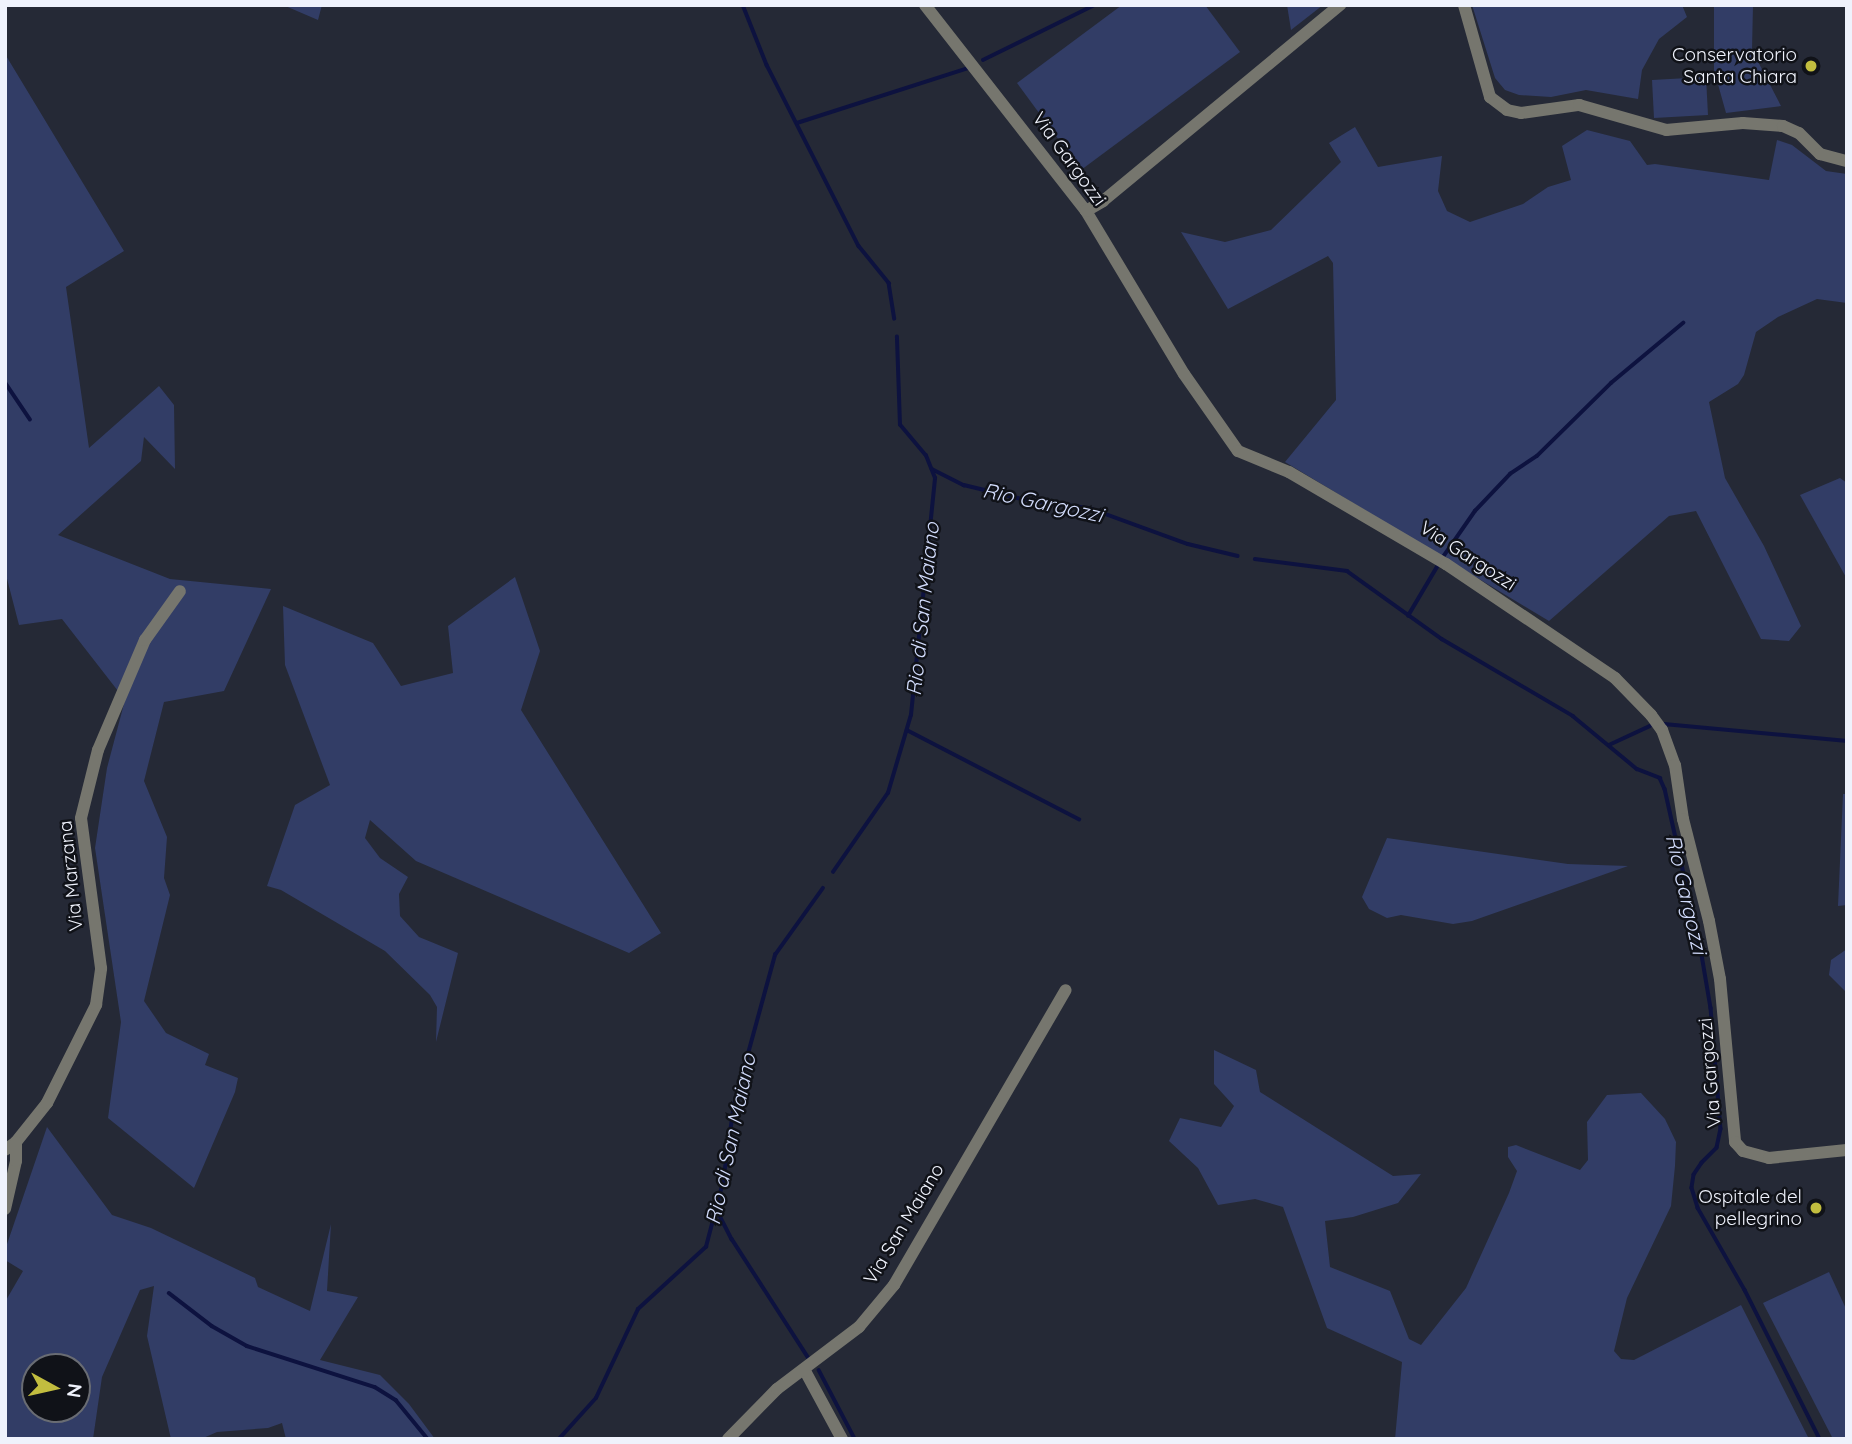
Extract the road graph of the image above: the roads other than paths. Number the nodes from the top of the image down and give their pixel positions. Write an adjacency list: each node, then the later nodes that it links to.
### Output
1 (925, 5): 5 (street, Via Gargozzi)
2 (1340, 5): 5 (street)
3 (1464, 5): 4 (street)
4 (1847, 161)
5 (1086, 211): 9 (street, Via Gargozzi)
6 (180, 591): 8 (street, Via Marzana)
7 (1066, 990): 11 (street, Via San Maiano)
8 (11, 1146): 10 (street)
9 (1847, 1150)
10 (5, 1209)
11 (804, 1369): 12 (street, Via San Maiano); 13 (street)
12 (728, 1439)
13 (842, 1439)

